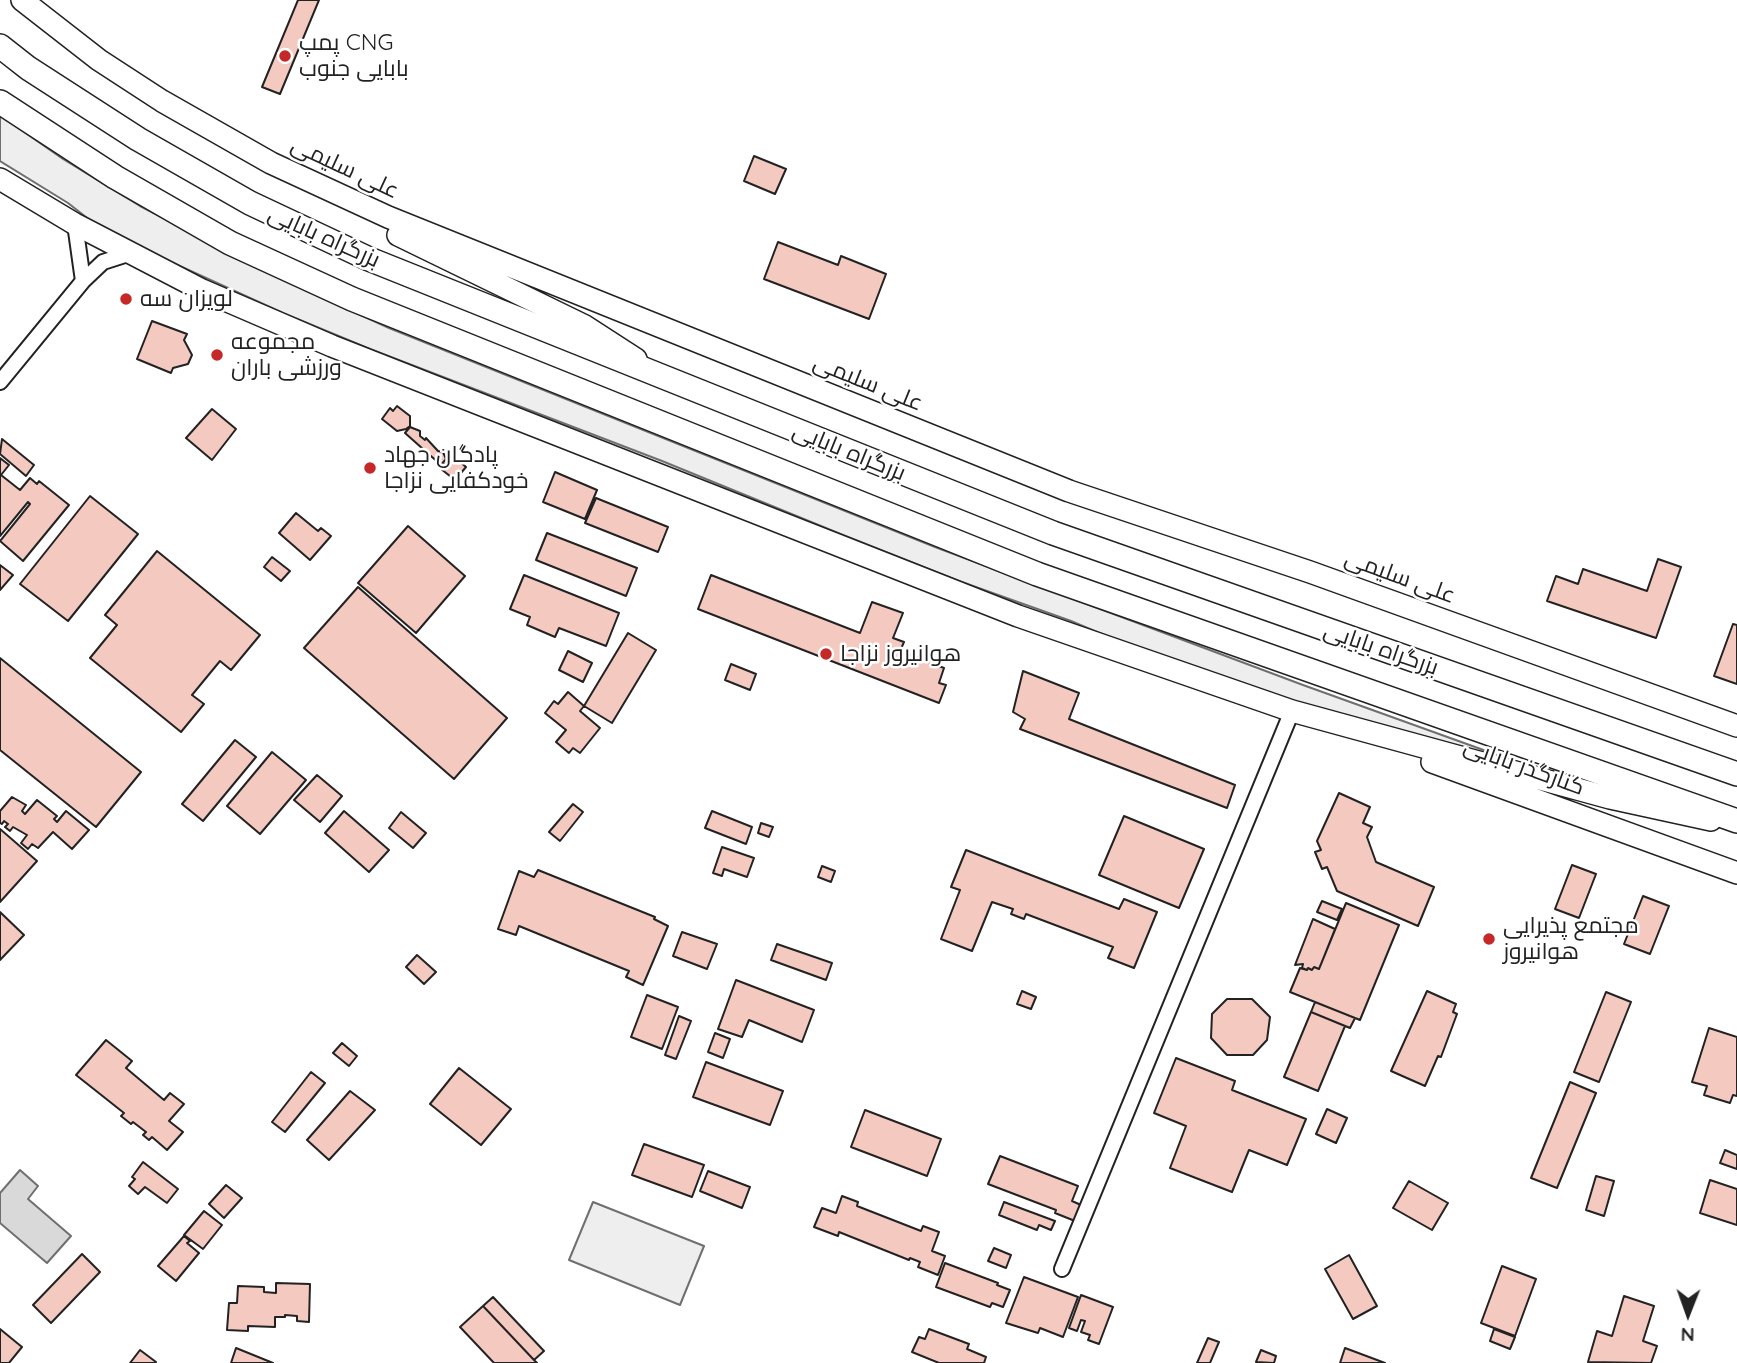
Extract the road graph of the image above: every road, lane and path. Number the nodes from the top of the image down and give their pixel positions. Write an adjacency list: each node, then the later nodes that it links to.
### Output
1 (22, 0): 4 (main road, علی سلیمی)
2 (0, 46): 9 (highway, بزرگراه بابایی)
3 (0, 102): 14 (highway, بزرگراه بابایی)
4 (271, 163): 9 (main road); 12 (main road, علی سلیمی)
5 (0, 179): 6 (main road)
6 (75, 224): 7 (main road); 8 (street)
7 (131, 253): 8 (street); 11 (main road)
8 (83, 281): 10 (street)
9 (667, 380): 13 (highway, بزرگراه بابایی)
10 (0, 382)
11 (1292, 711): 14 (main road); 15 (main road, کنارگذر بابایی); 16 (street)
12 (1737, 726)
13 (1737, 774)
14 (1737, 823)
15 (1737, 873)
16 (1062, 1269)

